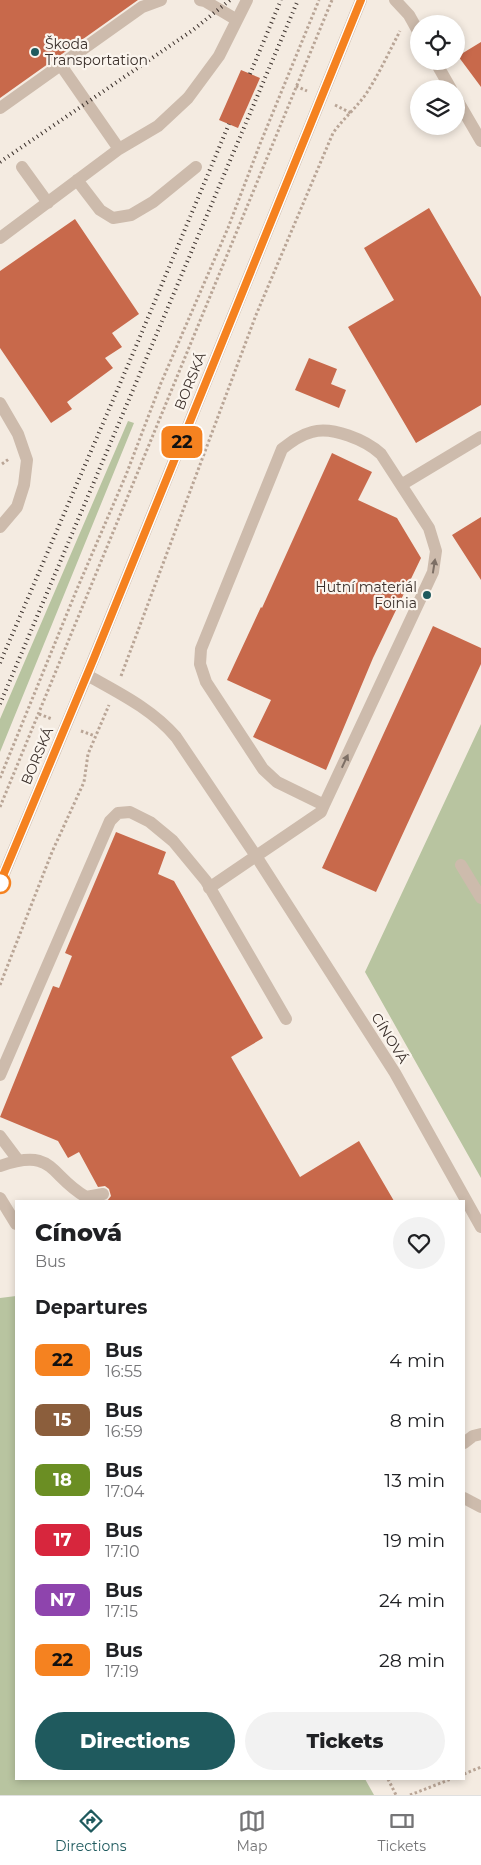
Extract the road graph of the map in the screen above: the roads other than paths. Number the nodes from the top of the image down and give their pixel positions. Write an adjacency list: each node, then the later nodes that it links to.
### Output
1 (161, 0): 8 (street)
2 (200, 0): 7 (street)
3 (247, 0): 7 (street)
4 (361, 0): 22 (street, BORSKÁ)
5 (395, 0): 6 (street)
6 (410, 17)
7 (237, 20): 12 (street)
8 (60, 64): 9 (street); 12 (street)
9 (0, 108)
10 (465, 113): 11 (street)
11 (481, 141)
12 (119, 149): 15 (street)
13 (196, 167): 15 (street)
14 (22, 168): 16 (street)
15 (78, 180): 16 (street)
16 (48, 203): 17 (street)
17 (0, 238)
18 (2, 405): 21 (street)
19 (481, 437): 20 (street)
20 (401, 485): 23 (street, one-way to 20); 23 (street)
21 (0, 526)
22 (87, 675): 24 (street, CÍNOVÁ); 26 (street, BORSKÁ)
23 (324, 805): 24 (street)
24 (256, 856): 27 (street); 37 (street, CÍNOVÁ)
25 (460, 865): 28 (street)
26 (0, 883)
27 (209, 888): 29 (street); 30 (street)
28 (481, 898)
29 (286, 1019)
30 (0, 1075)
31 (0, 1136): 32 (street)
32 (18, 1160): 33 (street); 34 (street)
33 (0, 1166)
34 (103, 1194)
35 (0, 1198): 36 (street)
36 (15, 1222)
37 (481, 1228)
38 (481, 1434): 39 (street)
39 (465, 1442)
40 (465, 1499): 41 (street)
41 (481, 1507)

